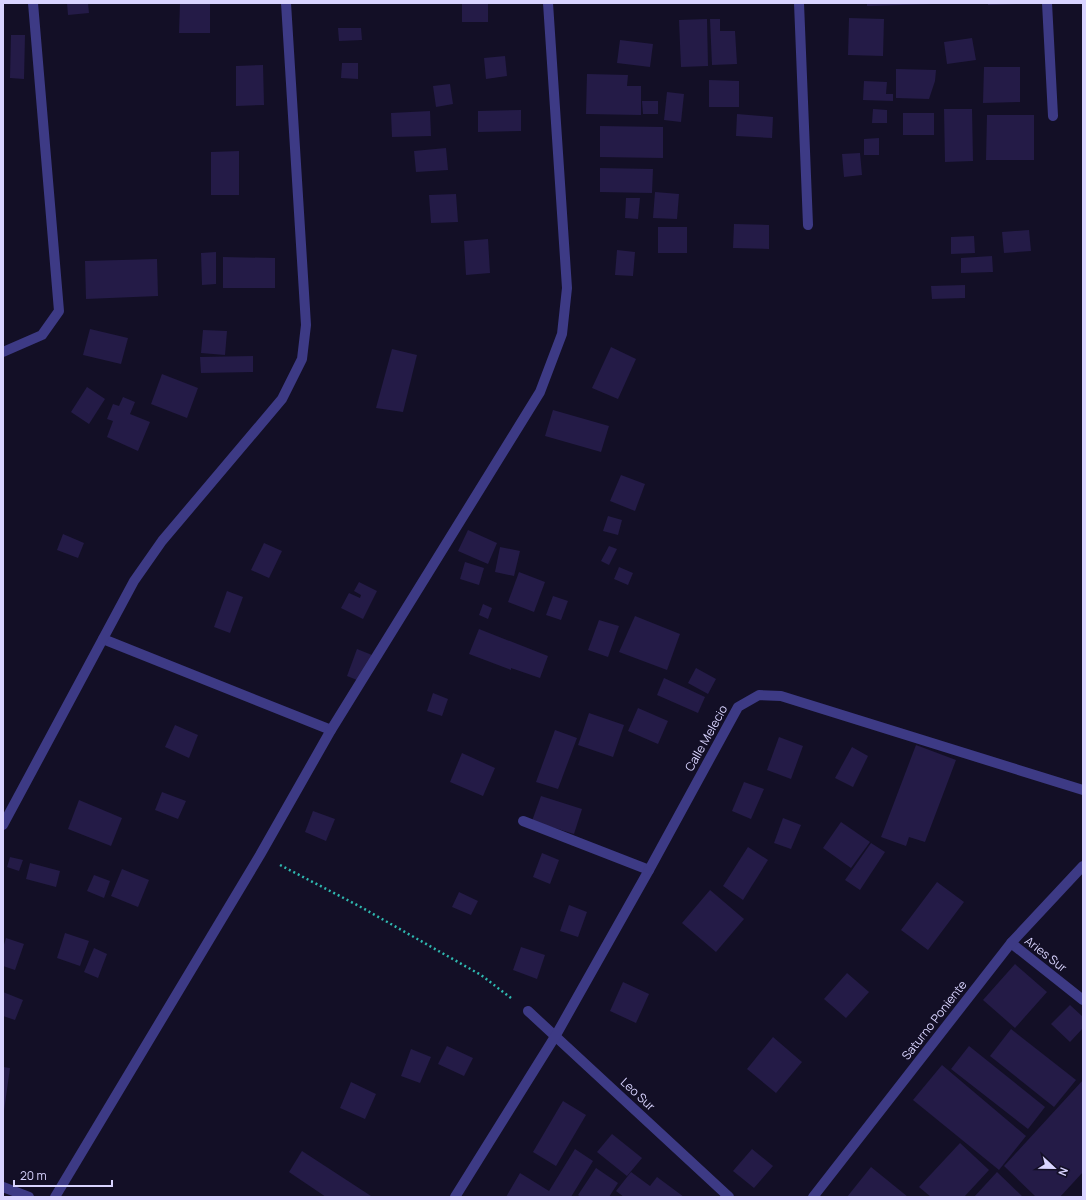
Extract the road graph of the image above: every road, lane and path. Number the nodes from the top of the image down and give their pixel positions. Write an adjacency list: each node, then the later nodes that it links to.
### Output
1 (33, 3): 8 (street)
2 (286, 3): 9 (street)
3 (548, 3): 10 (street)
4 (799, 3): 7 (street)
5 (1047, 3): 6 (street)
6 (1053, 116)
7 (808, 225)
8 (3, 352)
9 (102, 639): 10 (street); 13 (street)
10 (331, 730): 14 (street)
11 (1083, 790): 16 (street, Calle Melecio)
12 (523, 821): 16 (street)
13 (3, 825)
14 (260, 855): 19 (path); 23 (street)
15 (1083, 866): 17 (street, Saturno Poniente)
16 (649, 870): 20 (street, Calle Melecio)
17 (1011, 943): 18 (street, Aries Sur); 26 (street, Saturno Poniente)
18 (1083, 1000)
19 (528, 1011): 20 (street, Leo Sur)
20 (556, 1035): 24 (street, Calle Melecio); 25 (street, Leo Sur)
21 (3, 1187): 22 (street)
22 (29, 1197)
23 (56, 1197)
24 (455, 1197)
25 (729, 1197)
26 (813, 1197)

